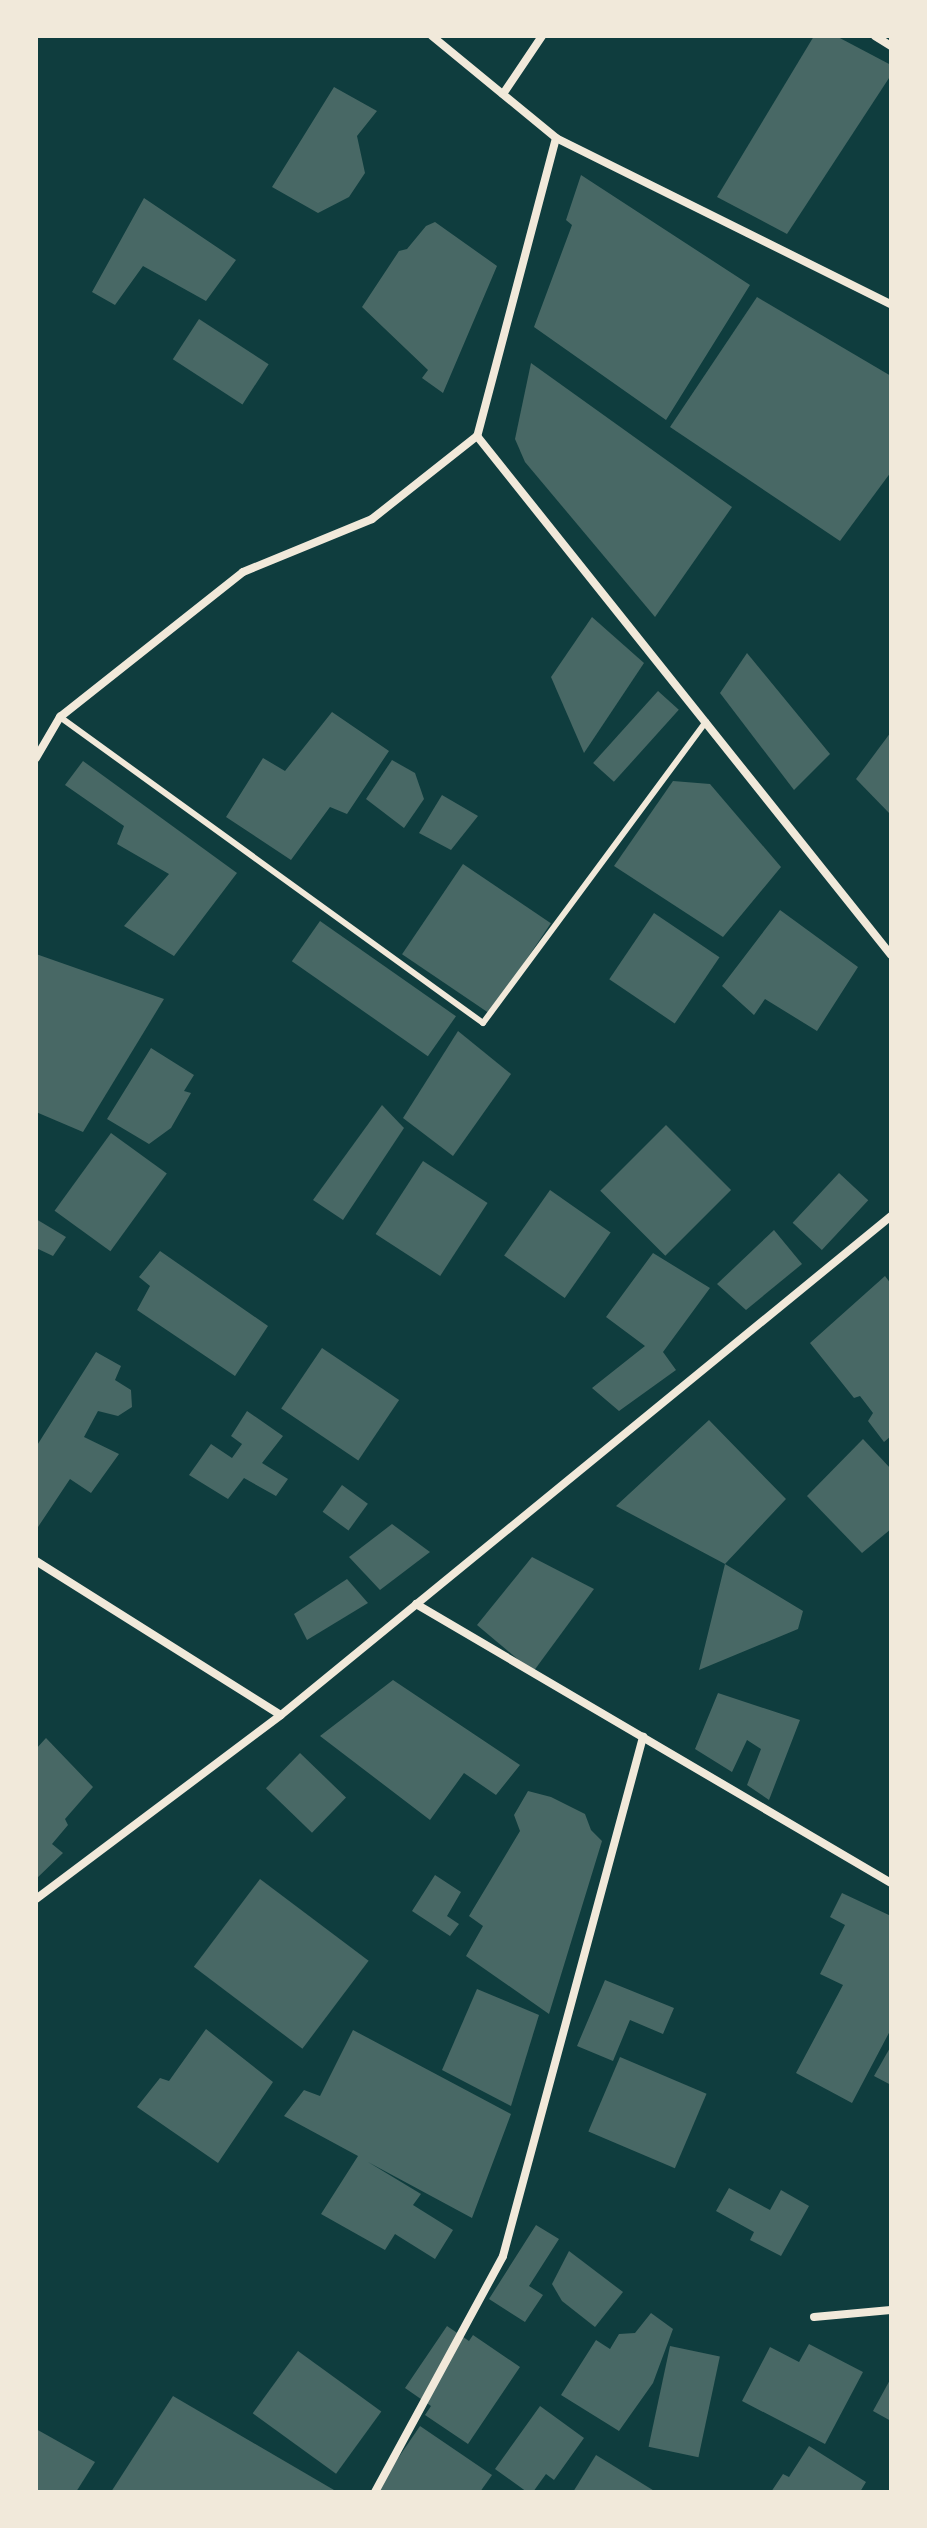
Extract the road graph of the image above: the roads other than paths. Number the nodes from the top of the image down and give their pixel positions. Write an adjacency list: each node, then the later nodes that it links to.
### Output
1 (432, 36): 5 (street)
2 (542, 36): 5 (street)
3 (875, 36): 4 (street)
4 (891, 46)
5 (503, 94): 6 (street)
6 (556, 138): 7 (street); 8 (street)
7 (891, 304)
8 (477, 436): 9 (street); 10 (street)
9 (60, 717): 10 (lane); 11 (street)
10 (706, 722): 12 (street)
11 (36, 758)
12 (891, 955)
13 (891, 1216): 15 (street)
14 (36, 1561): 16 (street)
15 (416, 1604): 16 (street); 17 (street)
16 (281, 1715): 19 (street)
17 (643, 1737): 18 (street); 22 (street)
18 (891, 1883)
19 (36, 1899)
20 (891, 2310): 21 (street)
21 (814, 2317)
22 (375, 2492)

